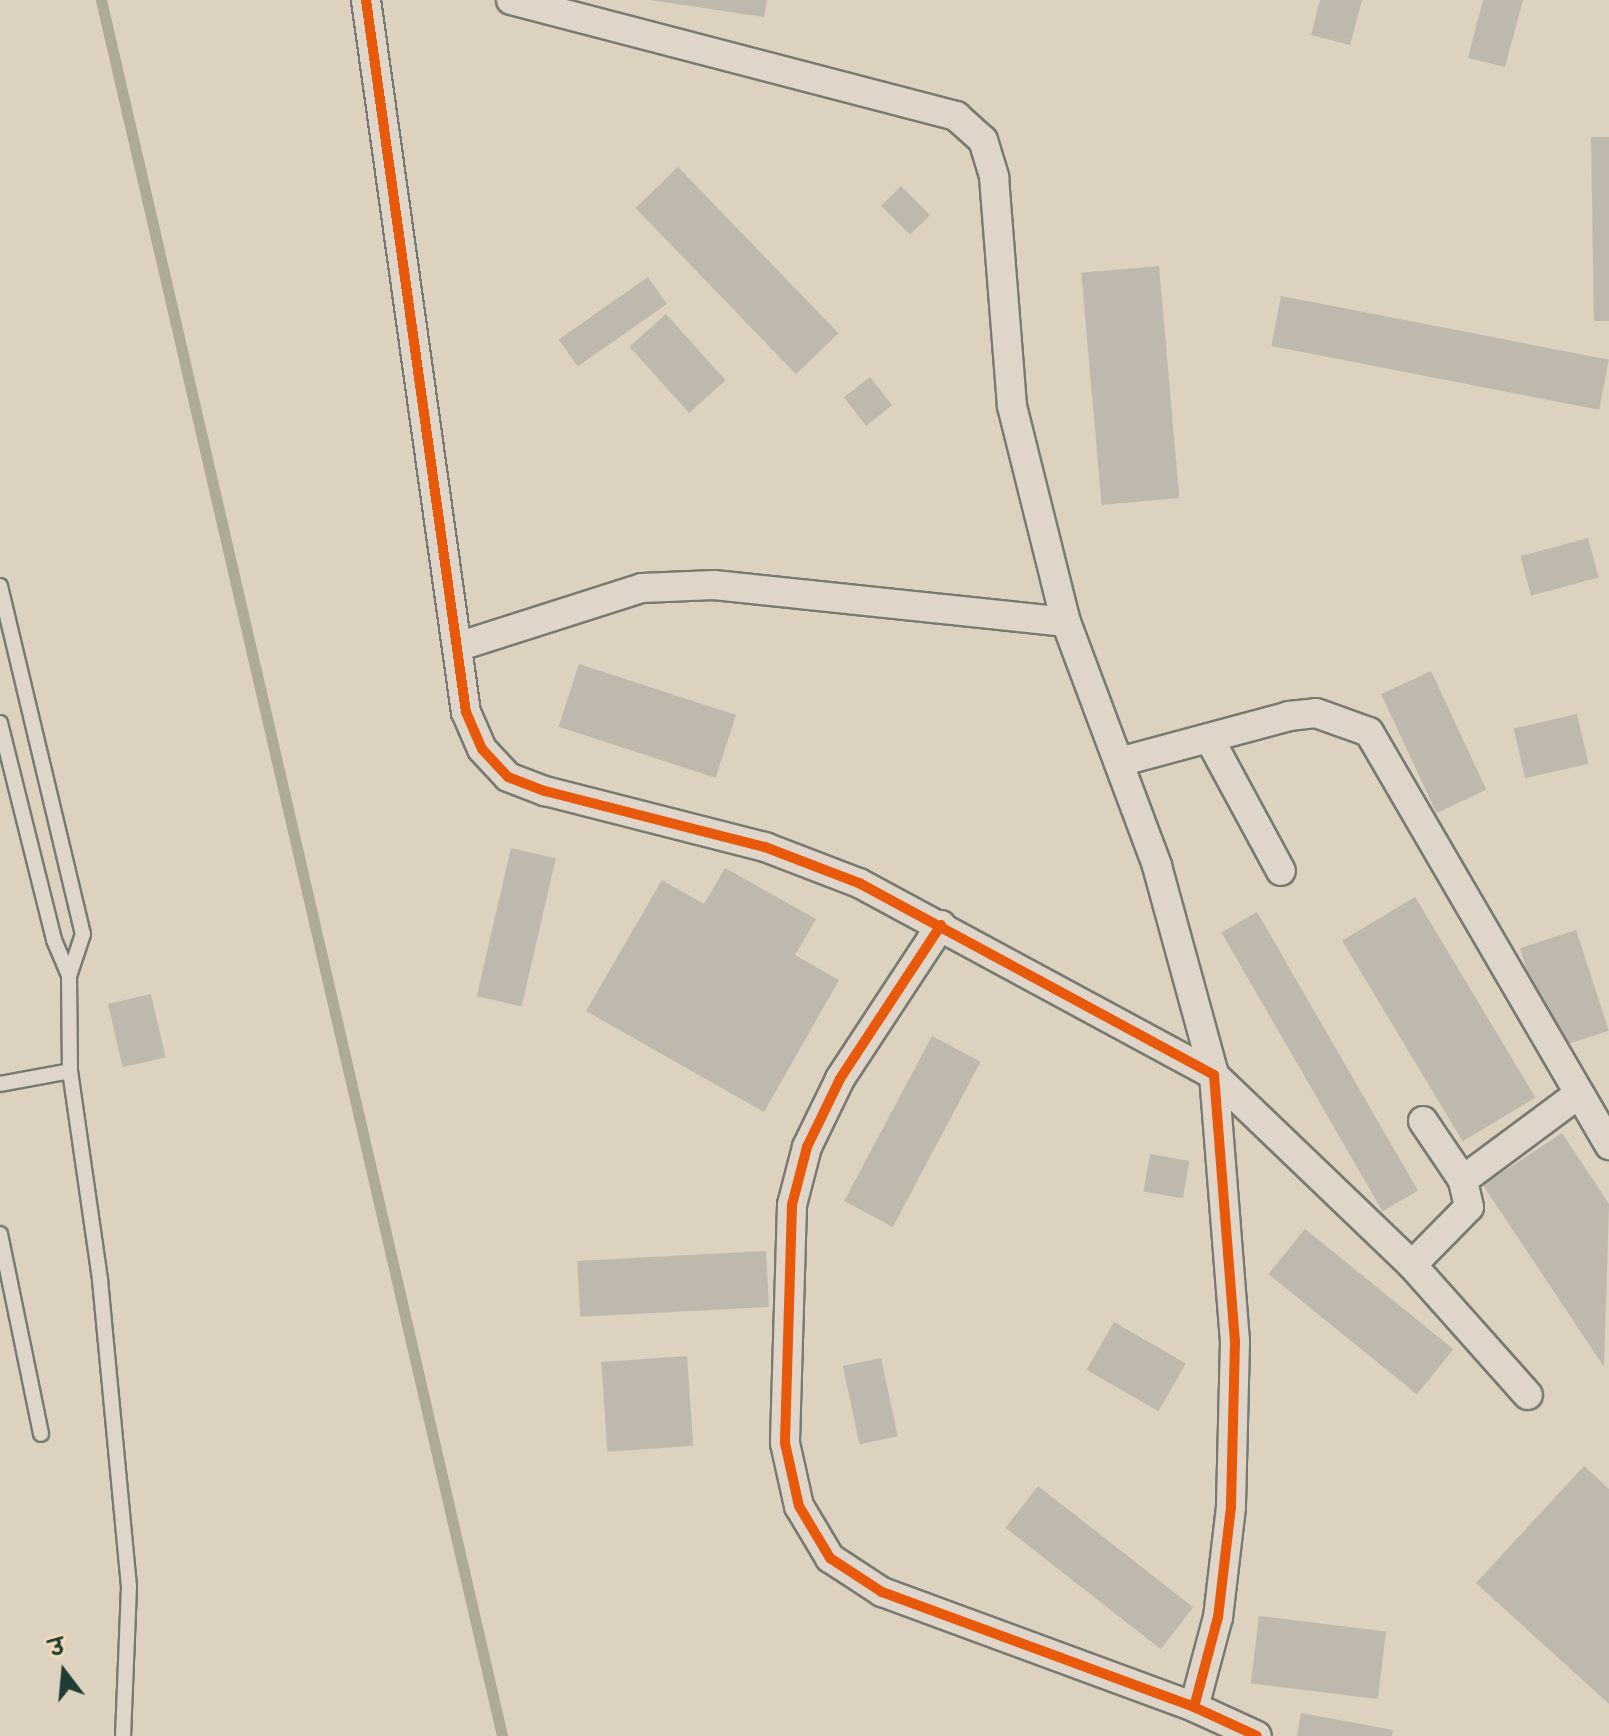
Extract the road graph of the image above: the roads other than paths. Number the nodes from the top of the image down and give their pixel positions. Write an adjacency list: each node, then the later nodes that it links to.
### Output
1 (366, 0): 5 (street)
2 (511, 0): 4 (street)
3 (1, 592): 11 (lane)
4 (1066, 622): 5 (street); 8 (street)
5 (457, 647): 10 (street)
6 (0, 723): 11 (lane)
7 (1209, 738): 8 (street); 9 (street); 15 (street)
8 (1119, 762): 13 (street)
9 (1281, 871)
10 (941, 925): 13 (street); 23 (street)
11 (69, 976): 12 (lane)
12 (70, 1071): 14 (lane); 24 (lane)
13 (1214, 1075): 20 (street); 23 (street)
14 (0, 1084)
15 (1579, 1094): 17 (street); 18 (street)
16 (1423, 1121): 18 (street)
17 (1609, 1145)
18 (1463, 1180): 20 (street)
19 (0, 1234): 22 (lane)
20 (1412, 1265): 21 (street)
21 (1528, 1395)
22 (41, 1434)
23 (1194, 1707): 25 (street)
24 (123, 1736)
25 (1257, 1736)

